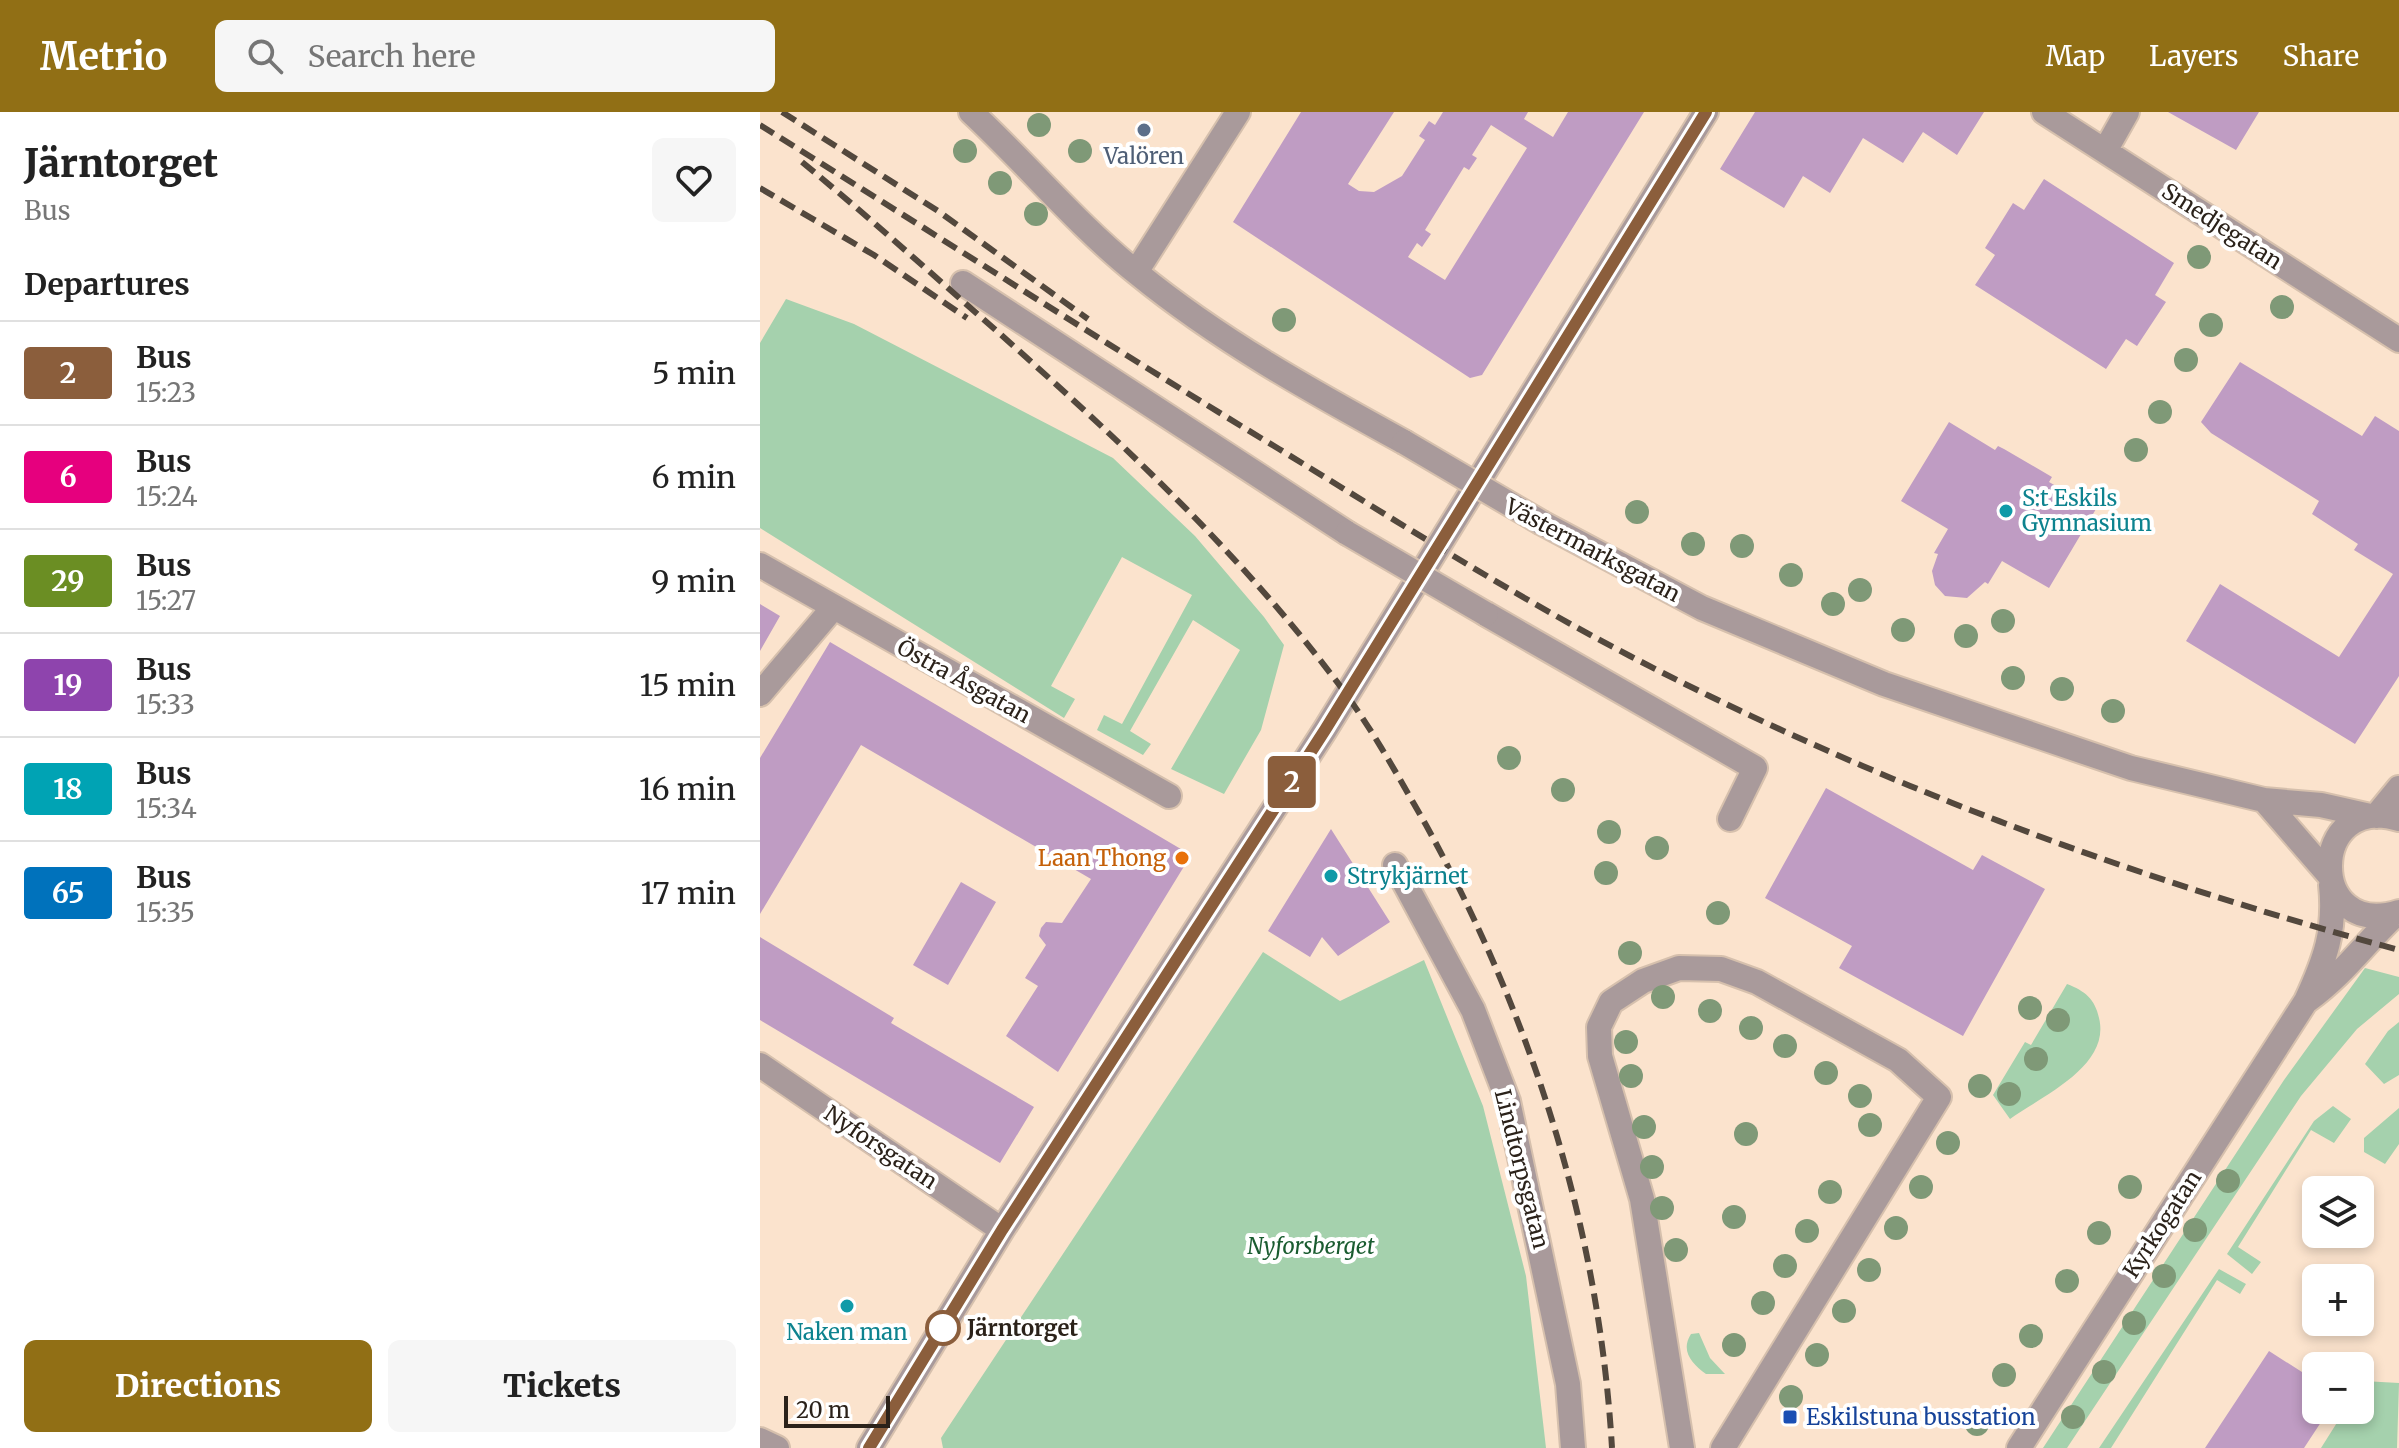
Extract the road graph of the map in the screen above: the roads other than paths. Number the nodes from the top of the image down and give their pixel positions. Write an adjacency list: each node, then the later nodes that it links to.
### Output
1 (971, 112): 7 (street, Västermarksgatan)
2 (1238, 112): 7 (street)
3 (1706, 112): 23 (street)
4 (2044, 112): 6 (street, Smedjegatan)
5 (2127, 112): 6 (street)
6 (2105, 151): 9 (street, Smedjegatan)
7 (1136, 272): 15 (street, Västermarksgatan, bridge)
8 (963, 283): 17 (street, bridge)
9 (2399, 340)
10 (760, 565): 11 (street, Östra Åsgatan)
11 (833, 608): 12 (street); 14 (street, Östra Åsgatan)
12 (760, 694)
13 (2399, 788): 16 (street)
14 (1169, 796)
15 (2264, 800): 16 (street, Västermarksgatan); 19 (street)
16 (2382, 817): 19 (street, Kyrkogatan)
17 (1730, 819)
18 (1395, 865): 27 (street, Lindtorpsgatan)
19 (2330, 880): 20 (street); 21 (street, Kyrkogatan)
20 (2398, 913): 21 (street, Kyrkogatan)
21 (2306, 1001): 30 (street, Kyrkogatan)
22 (760, 1065): 23 (street, Nyforsgatan)
23 (1002, 1230): 26 (street)
24 (760, 1440): 25 (street)
25 (777, 1448)
26 (869, 1448)
27 (1573, 1448)
28 (1682, 1448): 29 (street)
29 (1723, 1448)
30 (2019, 1448)

